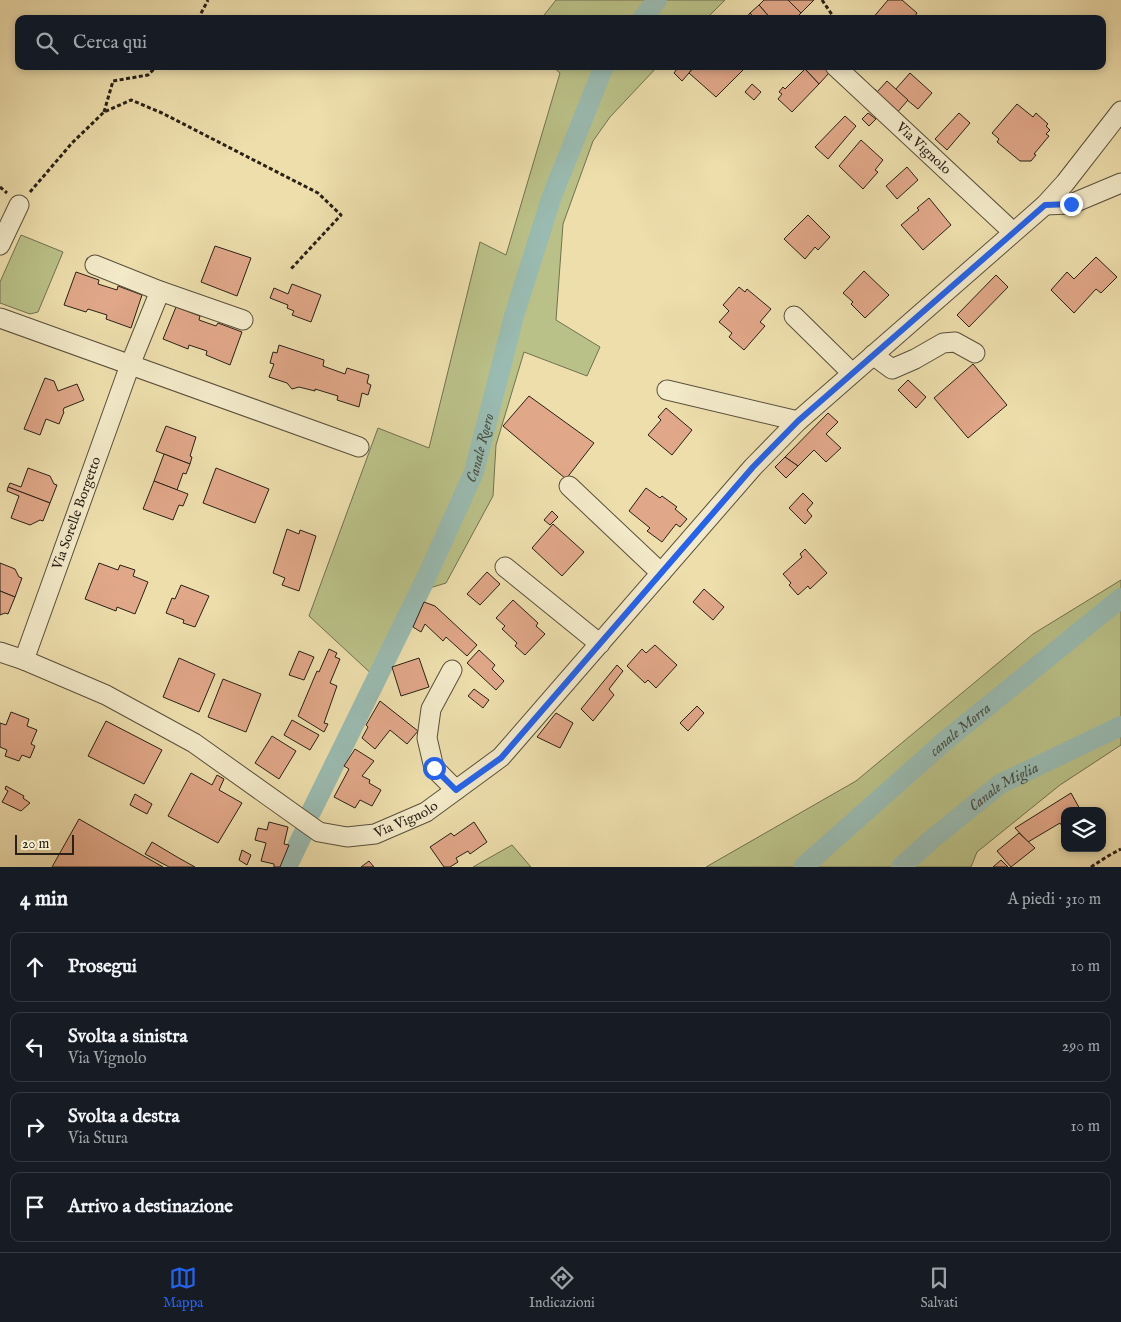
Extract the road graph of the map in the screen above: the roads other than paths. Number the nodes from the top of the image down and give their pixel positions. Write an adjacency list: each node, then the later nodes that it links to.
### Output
1 (839, 70): 6 (street, Via Vignolo)
2 (1121, 111): 5 (street, Via Vignolo)
3 (1121, 183): 5 (street)
4 (19, 205): 7 (street)
5 (1045, 205): 6 (street, Via Vignolo)
6 (1013, 232): 14 (street, Via Vignolo)
7 (0, 245)
8 (96, 265): 9 (street)
9 (160, 290): 12 (street); 15 (street, Via Sorelle Borgetto)
10 (794, 316): 16 (street)
11 (0, 318): 15 (street)
12 (243, 320)
13 (975, 353): 14 (street)
14 (873, 355): 16 (street, Via Vignolo)
15 (130, 365): 19 (street); 25 (street, Via Sorelle Borgetto)
16 (852, 373): 18 (street, Via Vignolo)
17 (667, 390): 18 (street)
18 (798, 421): 22 (street, Via Vignolo)
19 (359, 447)
20 (569, 486): 22 (street)
21 (505, 567): 23 (street)
22 (661, 573): 23 (street, Via Vignolo)
23 (600, 644): 27 (street, Via Vignolo)
24 (0, 652): 25 (street, Via Vignolo)
25 (24, 660): 27 (street, Via Vignolo)
26 (452, 670): 27 (street)
27 (456, 790)

